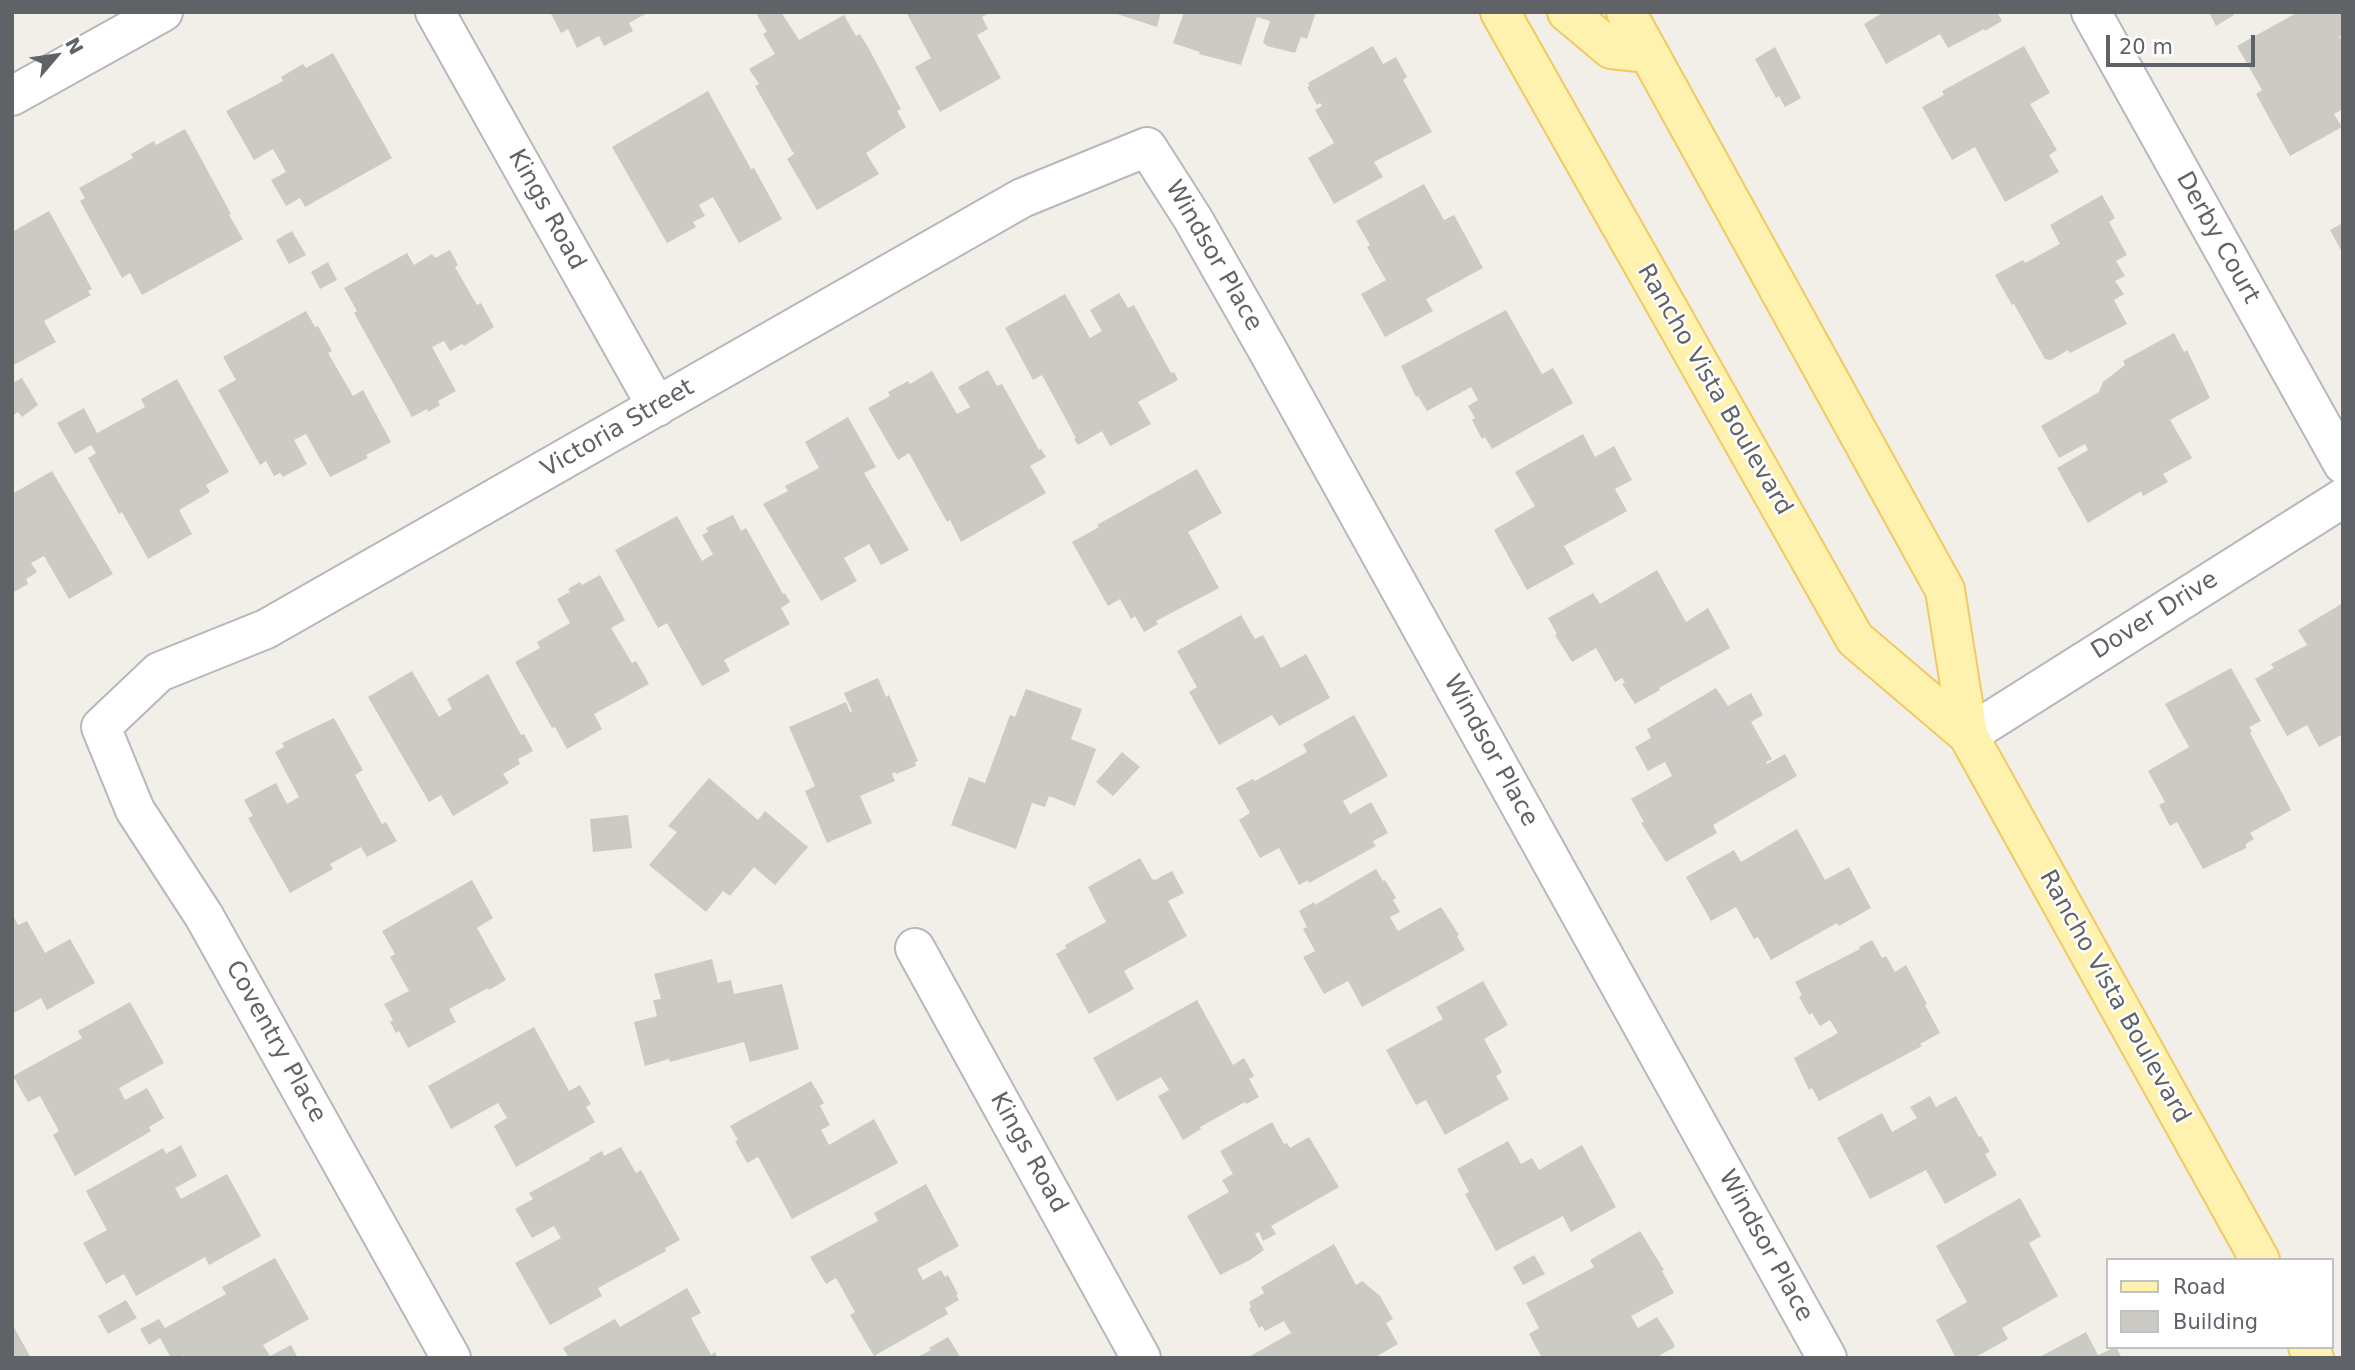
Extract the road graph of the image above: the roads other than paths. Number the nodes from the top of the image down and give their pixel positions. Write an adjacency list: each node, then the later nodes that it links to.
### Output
1 (163, 12): 8 (street)
2 (435, 12): 10 (street, Kings Road)
3 (1500, 12): 14 (main road, Rancho Vista Boulevard)
4 (1567, 12): 7 (main road)
5 (1626, 12): 7 (main road, Rancho Vista Boulevard)
6 (2091, 12): 11 (street, Derby Court)
7 (1648, 53): 14 (main road, Rancho Vista Boulevard)
8 (12, 96)
9 (1147, 147): 10 (street, Victoria Street); 19 (street, Windsor Place)
10 (657, 407): 13 (street, Victoria Street)
11 (2343, 464)
12 (2343, 498): 14 (street, Dover Drive)
13 (101, 727): 17 (street, Coventry Place)
14 (1968, 735): 16 (main road, Rancho Vista Boulevard)
15 (915, 948): 18 (street, Kings Road)
16 (2259, 1258)
17 (451, 1358)
18 (1141, 1358)
19 (1827, 1358)

